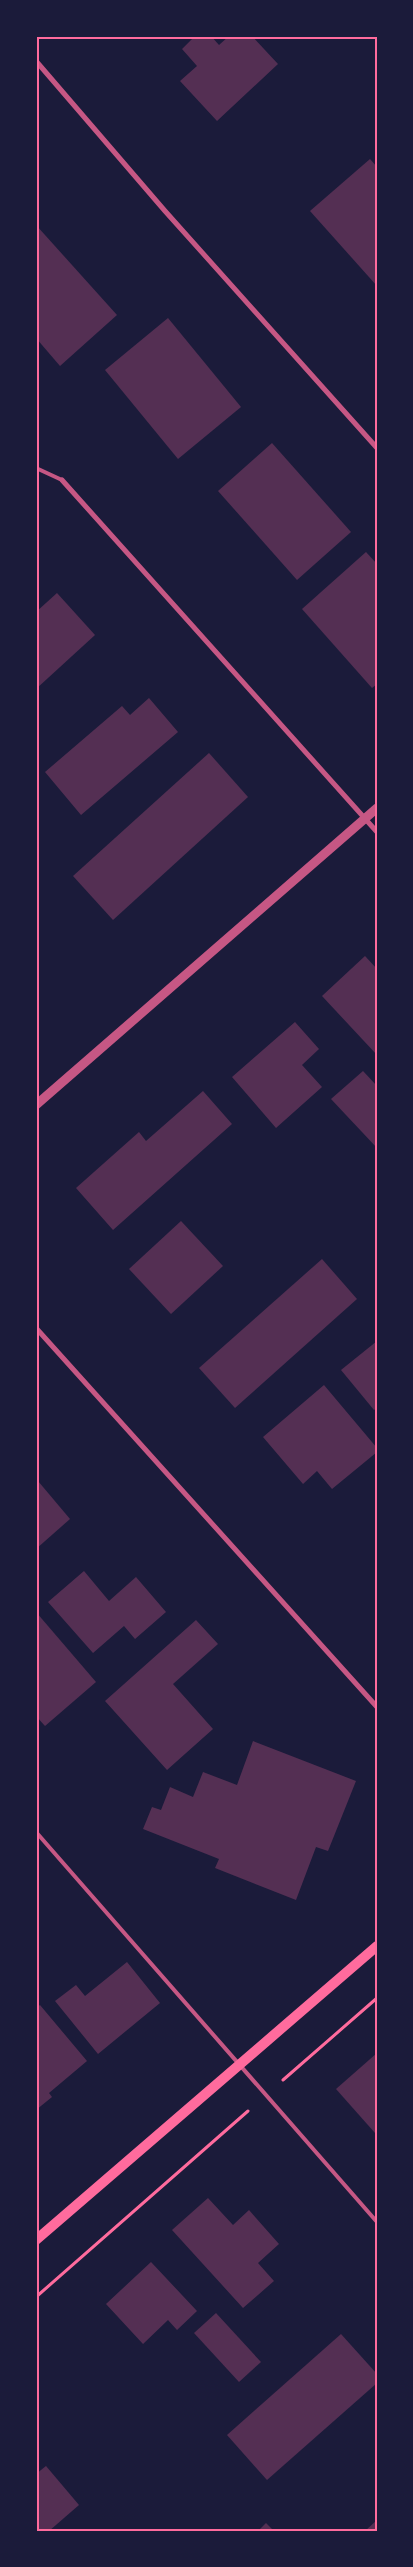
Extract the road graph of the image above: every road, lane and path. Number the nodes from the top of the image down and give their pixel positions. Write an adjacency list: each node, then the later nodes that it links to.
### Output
1 (36, 61): 2 (street)
2 (377, 448)
3 (36, 468): 4 (lane)
4 (62, 480): 6 (street)
5 (377, 808): 6 (street)
6 (365, 818): 7 (street); 8 (street)
7 (377, 832)
8 (36, 1106)
9 (36, 1328): 10 (street)
10 (377, 1707)
11 (36, 1832): 14 (lane)
12 (377, 1946): 14 (main road)
13 (377, 1998): 15 (path)
14 (240, 2065): 15 (lane); 17 (main road)
15 (266, 2095): 16 (lane); 18 (path)
16 (377, 2222)
17 (36, 2240)
18 (36, 2297)

